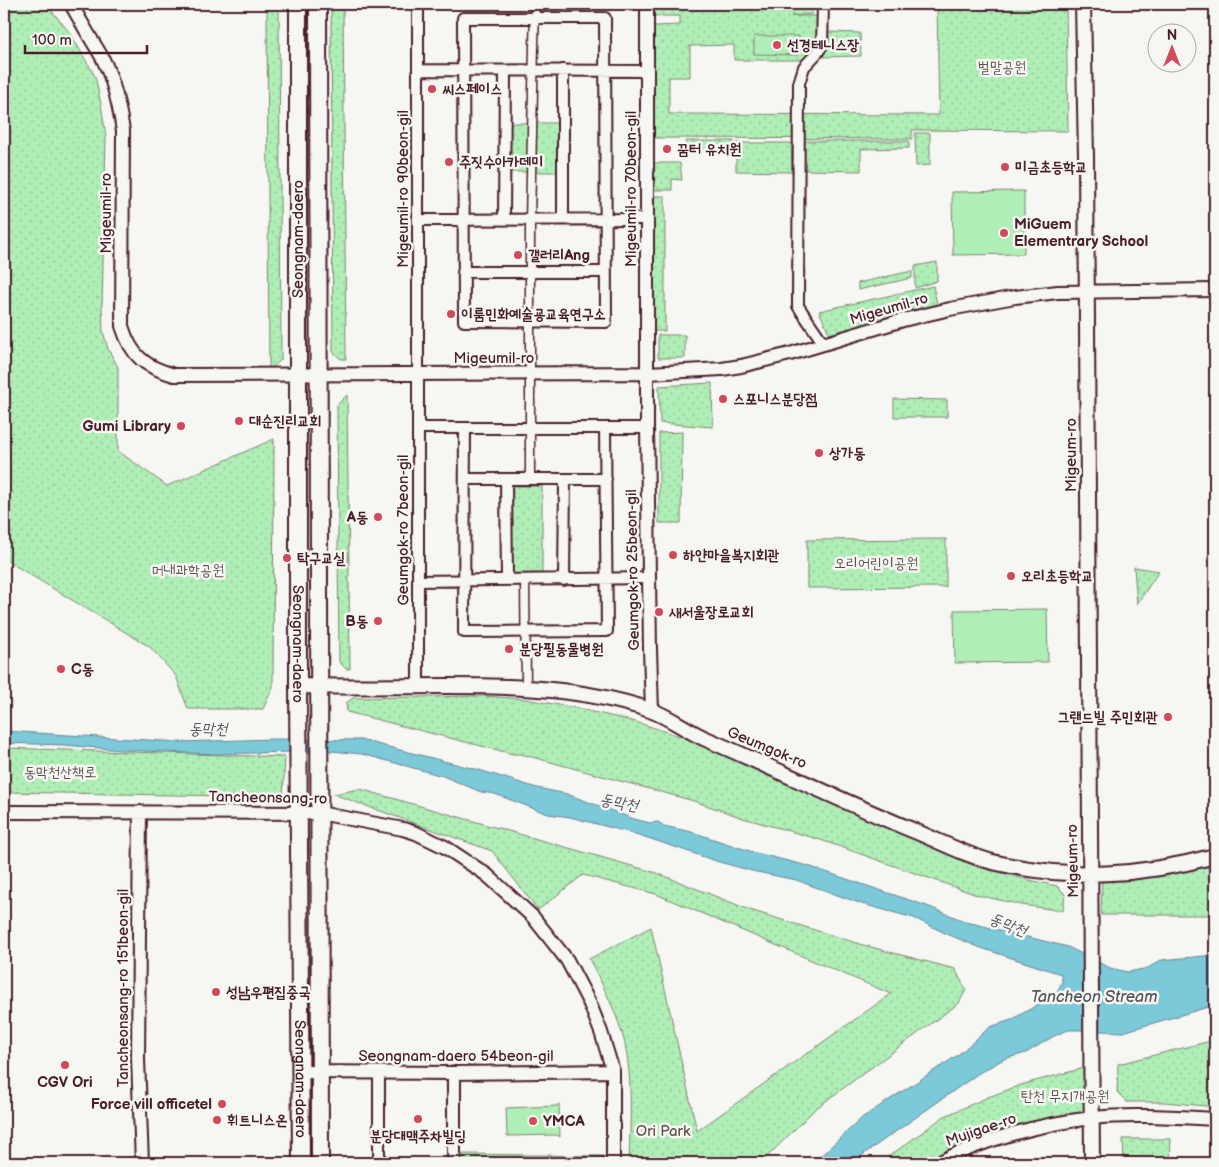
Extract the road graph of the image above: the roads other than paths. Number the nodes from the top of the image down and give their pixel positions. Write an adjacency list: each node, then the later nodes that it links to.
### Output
1 (71, 4): 32 (street, Migeumil-ro)
2 (298, 4): 32 (main road, Seongnam-daero)
3 (318, 4): 33 (main road, Seongnam-daero)
4 (418, 4): 10 (street, Migeumil-ro 90beon-gil)
5 (535, 4): 9 (street)
6 (647, 4): 16 (street, Migeumil-ro 70beon-gil)
7 (823, 4): 30 (street)
8 (1084, 4): 28 (main road, Migeum-ro)
9 (535, 18): 11 (street); 14 (street); 15 (street)
10 (418, 70): 11 (street); 20 (street, Migeumil-ro 90beon-gil)
11 (463, 70): 13 (street); 21 (street)
12 (563, 70): 14 (street); 15 (street); 17 (street)
13 (505, 71): 14 (street); 22 (street)
14 (534, 71): 23 (street)
15 (605, 71): 16 (street); 18 (street)
16 (647, 71): 19 (street, Migeumil-ro 70beon-gil)
17 (564, 219): 18 (street); 23 (street)
18 (605, 219): 19 (street); 26 (street)
19 (647, 219): 31 (street, Migeumil-ro 70beon-gil)
20 (418, 220): 21 (street); 34 (street, Migeumil-ro 90beon-gil)
21 (462, 220): 22 (street); 24 (street)
22 (504, 220): 23 (street)
23 (530, 220): 25 (street)
24 (463, 272): 25 (street); 29 (street)
25 (530, 272): 26 (street); 29 (street)
26 (606, 272): 29 (street)
27 (1215, 290): 28 (street, Migeumil-ro)
28 (1086, 291): 30 (street, Migeumil-ro); 64 (main road, Migeum-ro)
29 (530, 322): 35 (street)
30 (824, 344): 31 (street, Migeumil-ro)
31 (648, 373): 35 (street, Migeumil-ro); 40 (street, Geumgok-ro 25beon-gil)
32 (298, 374): 33 (street, Migeumil-ro); 56 (main road, Seongnam-daero)
33 (319, 374): 34 (street, Migeumil-ro); 57 (main road, Seongnam-daero)
34 (418, 374): 35 (street, Migeumil-ro); 36 (street, Geumgok-ro 7beon-gil)
35 (530, 374): 38 (street)
36 (418, 428): 37 (street); 51 (street, Geumgok-ro 7beon-gil)
37 (465, 428): 38 (street); 41 (street)
38 (528, 428): 39 (street); 43 (street)
39 (605, 428): 40 (street); 45 (street)
40 (647, 428): 46 (street, Geumgok-ro 25beon-gil)
41 (465, 479): 42 (street); 52 (street)
42 (506, 479): 43 (street); 48 (street)
43 (530, 479): 44 (street)
44 (564, 479): 45 (street); 50 (street)
45 (606, 479): 47 (street)
46 (649, 578): 47 (street); 58 (street, Geumgok-ro 25beon-gil)
47 (606, 579): 50 (street); 53 (street)
48 (507, 580): 49 (street); 52 (street)
49 (525, 580): 50 (street); 53 (street)
50 (564, 580)
51 (418, 581): 52 (street); 54 (street, Geumgok-ro 7beon-gil)
52 (465, 581): 53 (street)
53 (525, 632): 55 (street)
54 (418, 686): 55 (main road, Geumgok-ro); 57 (main road, Geumgok-ro)
55 (526, 686): 58 (main road, Geumgok-ro)
56 (298, 694): 57 (main road, Geumgok-ro); 61 (main road, Seongnam-daero)
57 (320, 694): 62 (main road, Seongnam-daero)
58 (652, 711): 64 (main road, Geumgok-ro)
59 (4, 812): 60 (street, Tancheonsang-ro)
60 (140, 812): 61 (street, Tancheonsang-ro); 72 (street, Tancheonsang-ro 151beon-gil)
61 (299, 812): 62 (street, Tancheonsang-ro); 66 (main road, Seongnam-daero)
62 (319, 813): 65 (street, Tancheonsang-ro); 67 (main road, Seongnam-daero)
63 (1215, 856): 64 (main road, Geumgok-ro)
64 (1089, 874): 70 (main road, Migeum-ro)
65 (612, 1071): 69 (street, Seongnam-daero 54beon-gil); 77 (street, Tancheonsang-ro)
66 (300, 1072): 67 (street, Seongnam-daero 54beon-gil); 73 (main road, Seongnam-daero)
67 (320, 1072): 68 (street, Seongnam-daero 54beon-gil); 74 (main road, Seongnam-daero)
68 (379, 1073): 69 (street, Seongnam-daero 54beon-gil); 75 (street)
69 (454, 1073): 76 (street)
70 (1092, 1118): 71 (street, Mujigae-ro); 78 (street, Mujigae-ro); 79 (main road)
71 (1215, 1119)
72 (142, 1163)
73 (301, 1163)
74 (320, 1163)
75 (379, 1163)
76 (454, 1163)
77 (613, 1163)
78 (938, 1163)
79 (1092, 1163)

